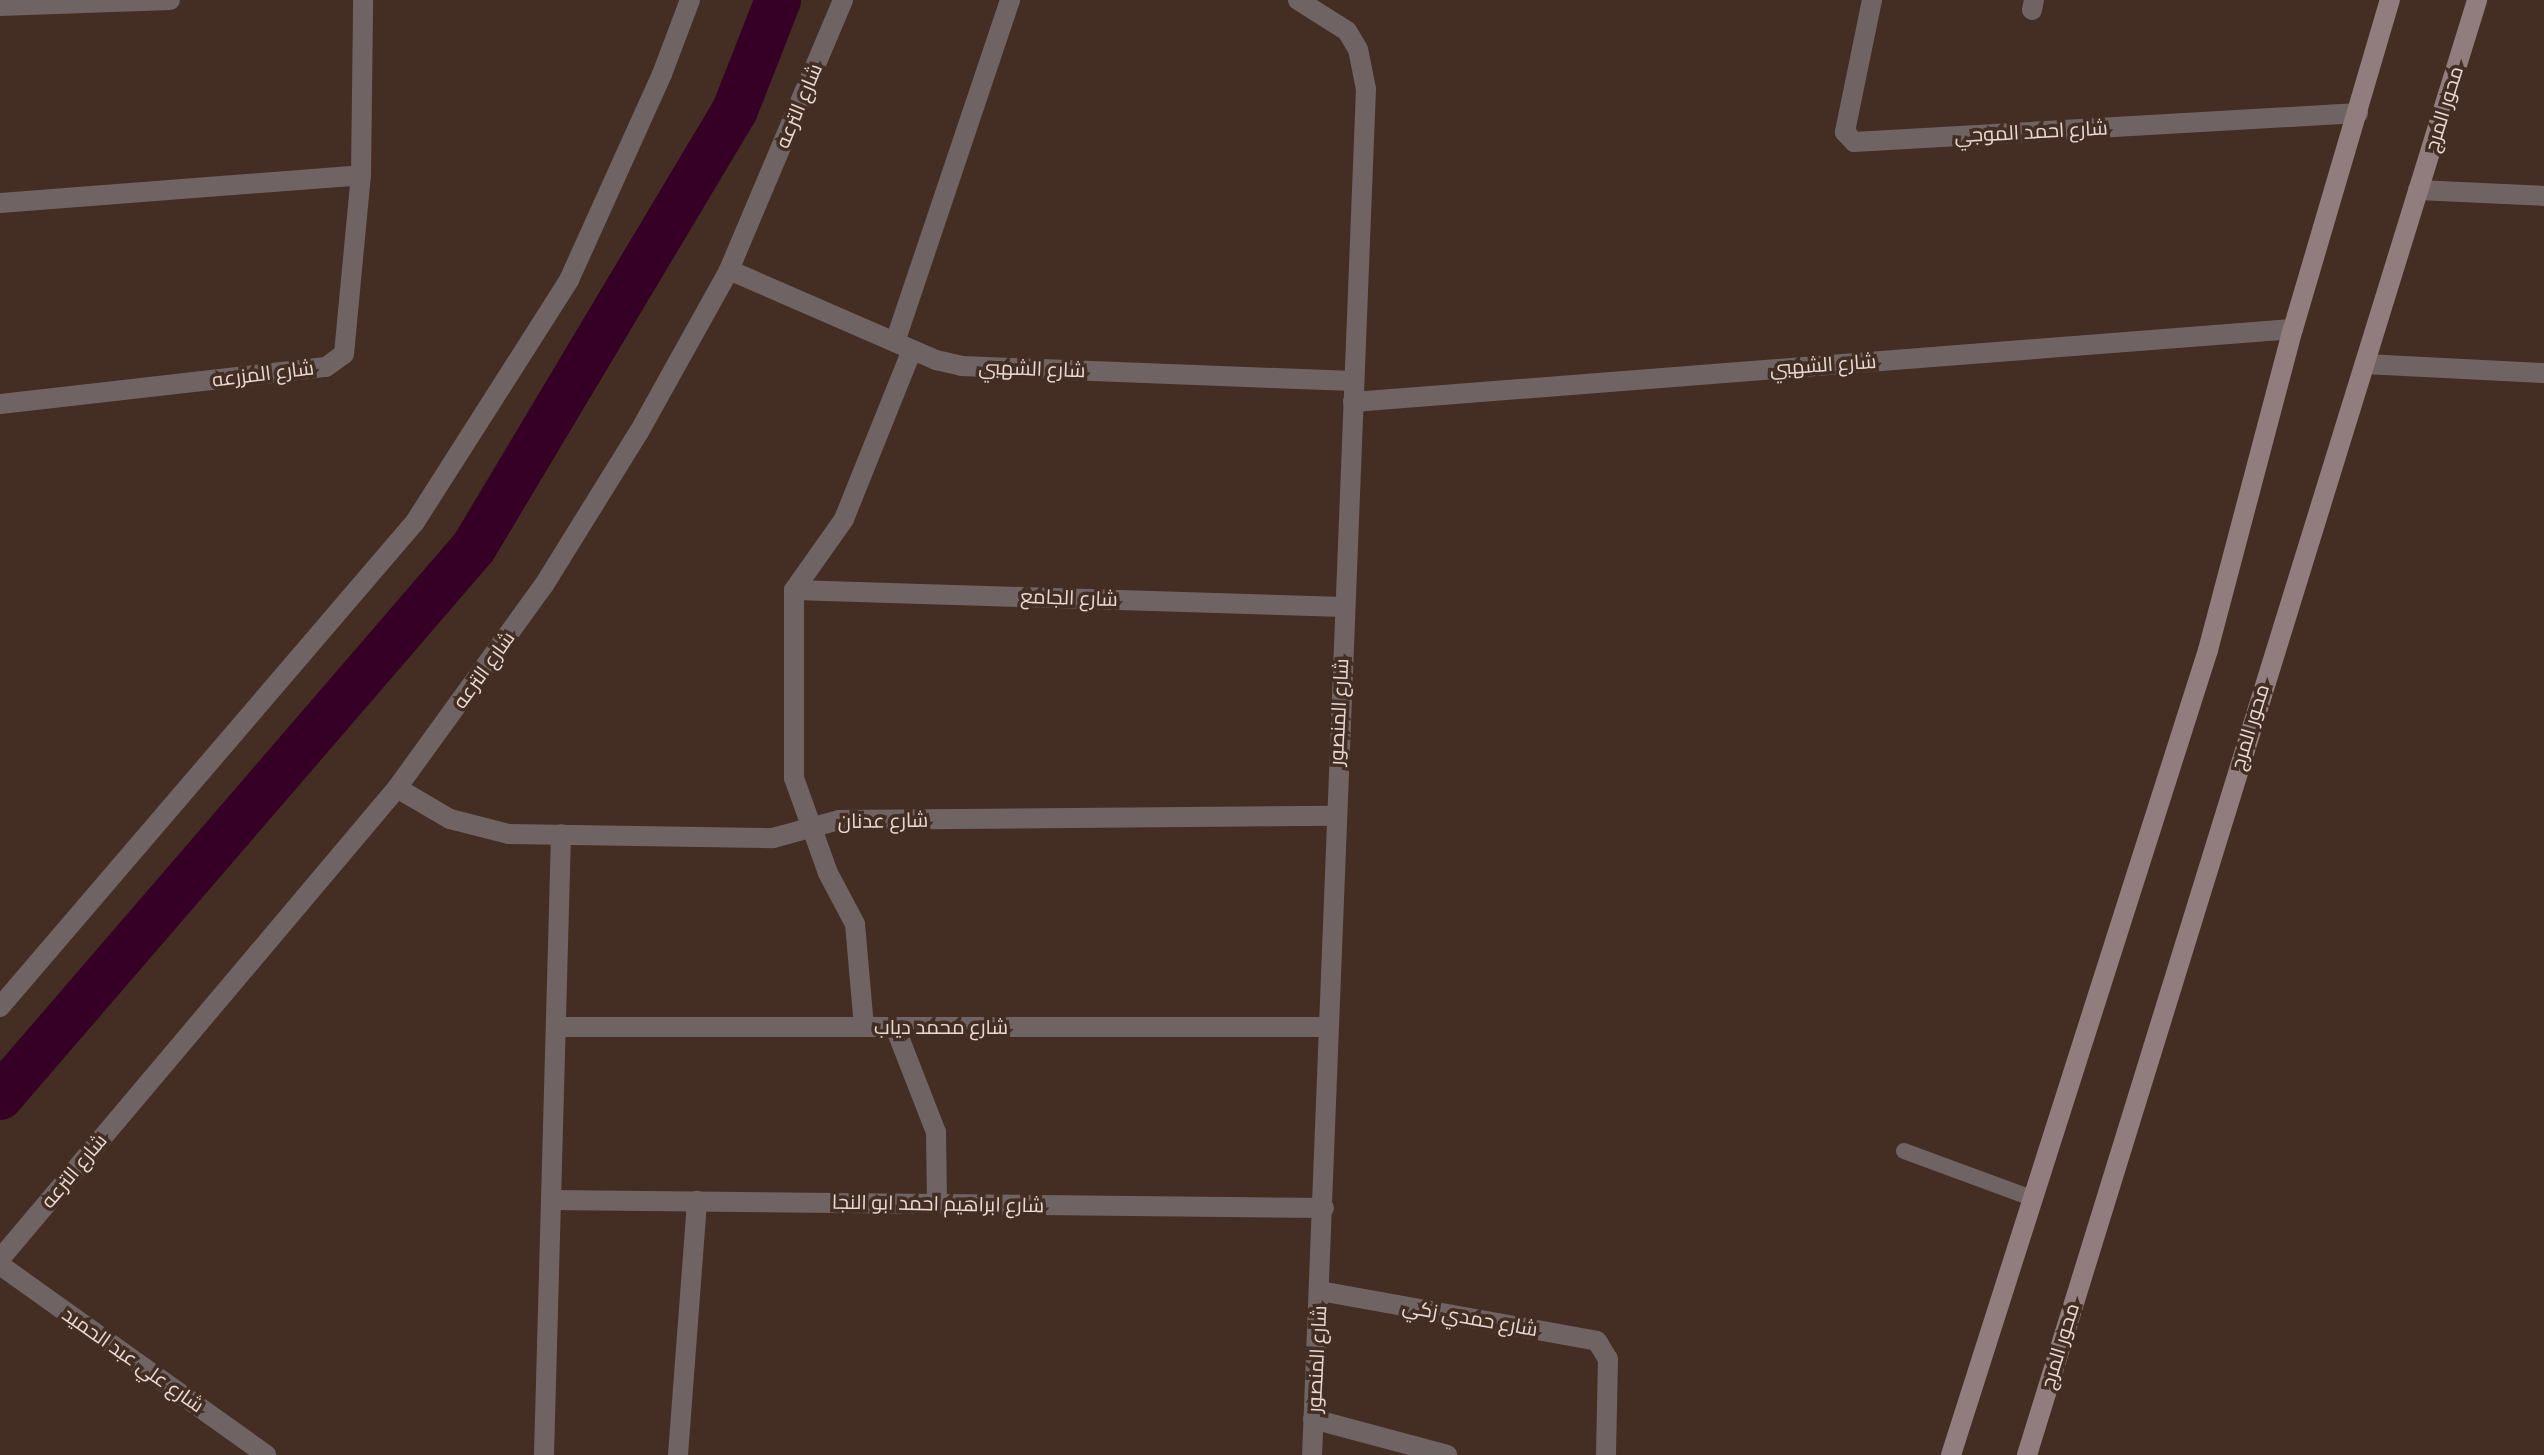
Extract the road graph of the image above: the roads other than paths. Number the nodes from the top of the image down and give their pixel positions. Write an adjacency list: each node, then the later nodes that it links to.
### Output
1 (170, 0): 10 (street)
2 (363, 0): 12 (street, شارع المزرعه)
3 (690, 0): 29 (street)
4 (843, 0): 16 (street, شارع الترعه)
5 (1010, 0): 18 (street)
6 (1298, 0): 21 (street, شارع المنصور)
7 (1872, 0): 11 (street, شارع احمد الموجي)
8 (2390, 0): 11 (main road)
9 (2477, 0): 13 (main road, محور المرج)
10 (0, 6)
11 (2358, 113): 17 (main road)
12 (361, 175): 15 (street); 22 (street, شارع المزرعه)
13 (2418, 190): 14 (street); 19 (main road, محور المرج)
14 (2544, 196)
15 (0, 203)
16 (729, 270): 18 (street, شارع الشهبي); 25 (street, شارع الترعه)
17 (2293, 329): 21 (street, شارع الشهبي); 35 (main road)
18 (904, 346): 21 (street, شارع الشهبي); 23 (street)
19 (2365, 364): 20 (street); 51 (main road, محور المرج)
20 (2544, 373)
21 (1353, 392): 24 (street, شارع المنصور)
22 (0, 404)
23 (794, 590): 24 (street, شارع الجامع); 27 (street)
24 (1344, 607): 26 (street, شارع المنصور)
25 (397, 788): 28 (street, شارع عدنان); 40 (street, شارع الترعه)
26 (1335, 816): 27 (street, شارع عدنان); 33 (street, شارع المنصور)
27 (811, 827): 28 (street, شارع عدنان); 31 (street)
28 (561, 834): 30 (street)
29 (0, 1007)
30 (556, 1027): 31 (street, شارع محمد دياب); 36 (street)
31 (864, 1027): 32 (street, شارع محمد دياب)
32 (895, 1027): 33 (street, شارع محمد دياب); 38 (street)
33 (1327, 1027): 39 (street, شارع المنصور)
34 (1904, 1151): 35 (lane)
35 (2029, 1197): 50 (main road)
36 (551, 1200): 37 (street, شارع ابراهيم احمد ابو النجا); 45 (street)
37 (697, 1201): 38 (street, شارع ابراهيم احمد ابو النجا); 46 (street)
38 (937, 1204): 39 (street, شارع ابراهيم احمد ابو النجا)
39 (1324, 1208): 42 (street, شارع المنصور)
40 (0, 1259)
41 (0, 1265): 44 (street, شارع علي عبد الحميد)
42 (1320, 1291): 43 (street, شارع المنصور); 49 (street, شارع حمدي زكي)
43 (1313, 1419): 47 (street, شارع المنصور); 48 (street)
44 (266, 1455)
45 (544, 1455)
46 (678, 1455)
47 (1312, 1455)
48 (1447, 1455)
49 (1606, 1455)
50 (1951, 1455)
51 (2027, 1455)

